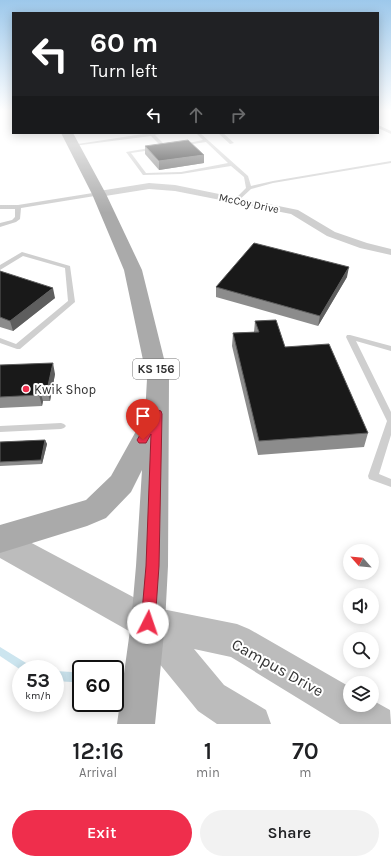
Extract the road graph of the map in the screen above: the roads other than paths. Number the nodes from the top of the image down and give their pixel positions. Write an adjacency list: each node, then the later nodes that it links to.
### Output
1 (73, 145): 9 (main road, KS 156)
2 (162, 145): 5 (lane)
3 (180, 145): 5 (lane)
4 (211, 145): 7 (lane)
5 (164, 147): 7 (lane)
6 (391, 162): 8 (lane)
7 (232, 164): 8 (lane)
8 (249, 188): 10 (lane)
9 (99, 194): 10 (street, McCoy Drive); 12 (lane); 18 (main road, KS 156)
10 (237, 200): 14 (street, McCoy Drive)
11 (0, 207): 12 (lane)
12 (18, 207): 13 (lane)
13 (0, 224)
14 (391, 252)
15 (0, 268): 16 (lane)
16 (0, 340)
17 (391, 349): 21 (lane)
18 (157, 414): 22 (main road); 23 (main road, KS 156)
19 (61, 426): 20 (lane)
20 (0, 429)
21 (391, 483)
22 (0, 540): 23 (main road, Campus Drive)
23 (148, 623): 24 (main road, KS 156); 25 (main road, Campus Drive); 26 (main road, Campus Drive)
24 (136, 724)
25 (252, 724)
26 (376, 724)

